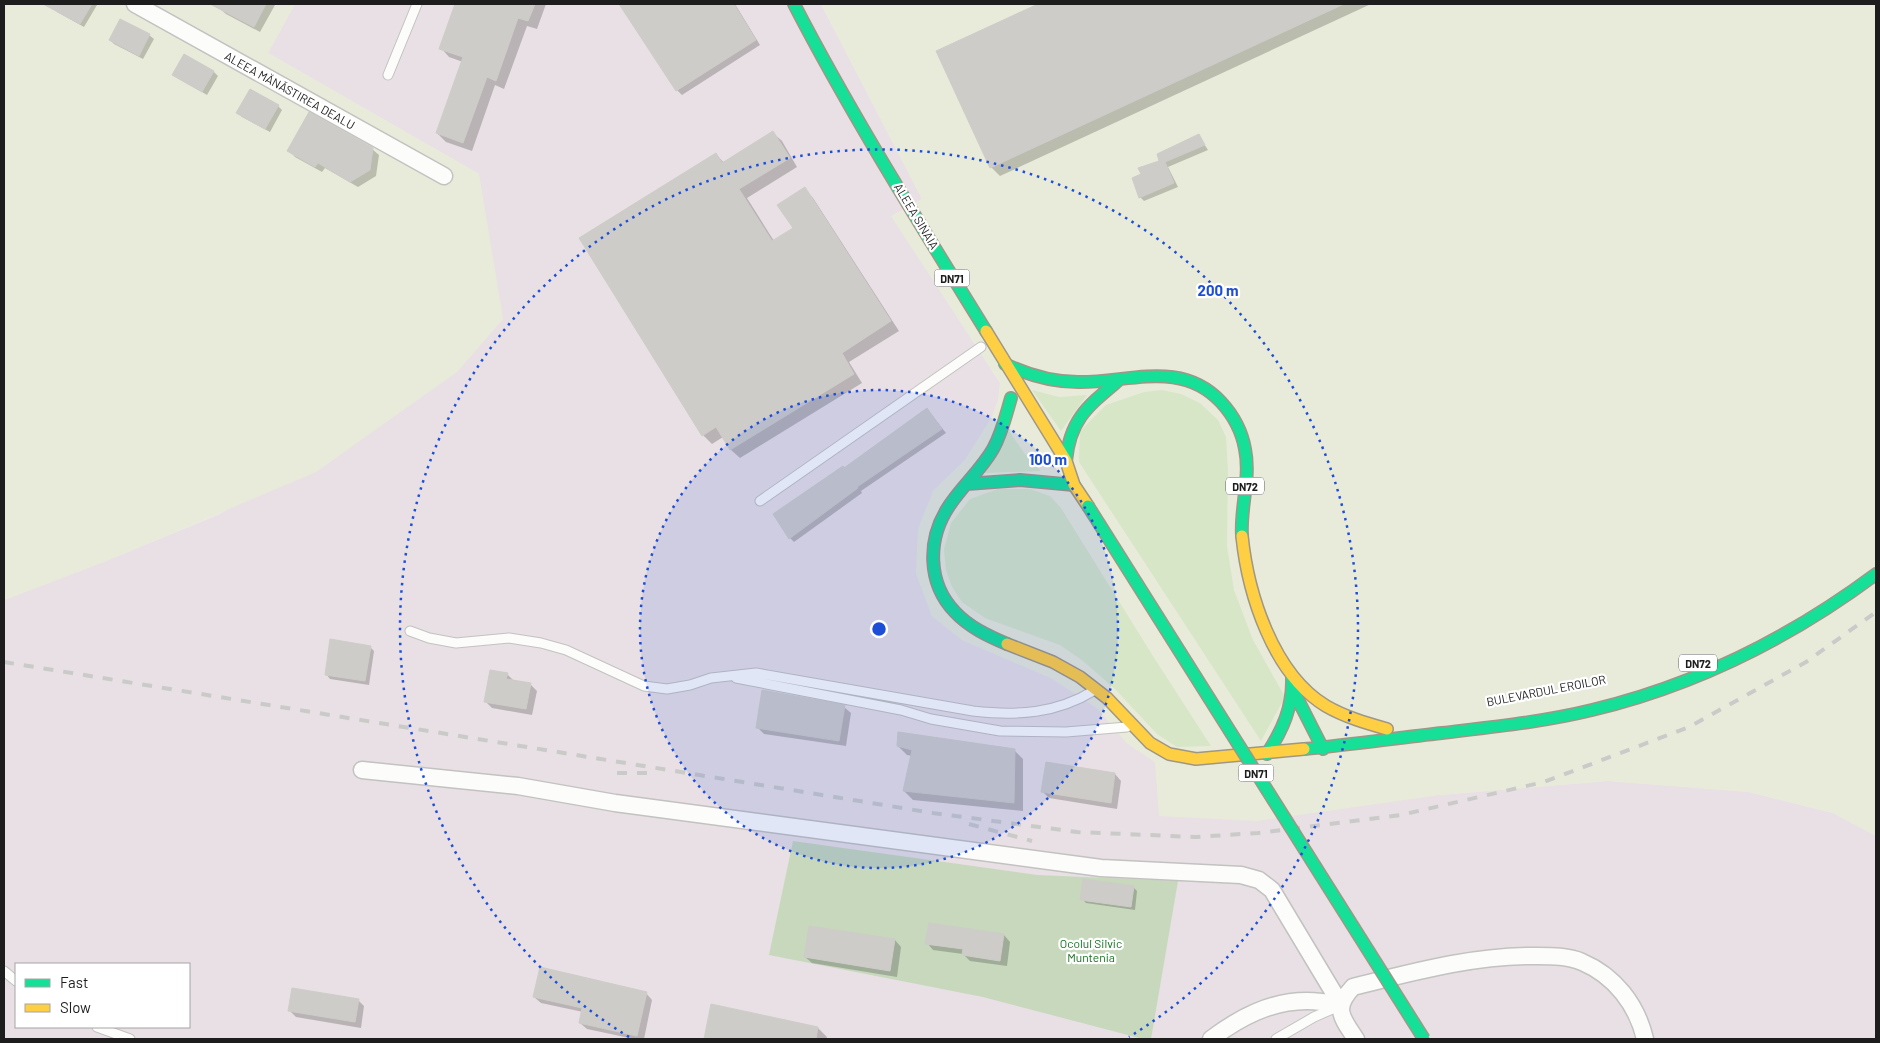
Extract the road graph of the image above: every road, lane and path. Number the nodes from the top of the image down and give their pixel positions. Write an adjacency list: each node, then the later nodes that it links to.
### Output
1 (135, 4): 5 (street, ALEEA MĂNĂSTIREA DEALU)
2 (417, 4): 4 (lane)
3 (794, 4): 7 (main road, ALEEA SINAIA / DN71)
4 (388, 75)
5 (444, 176)
6 (981, 347): 14 (lane)
7 (1005, 364): 8 (main road, DN72); 10 (main road, ALEEA SINAIA)
8 (1119, 380): 10 (main road); 22 (main road, DN72)
9 (1021, 413): 12 (main road)
10 (1066, 461): 13 (main road, ALEEA SINAIA / DN71)
11 (1055, 468): 13 (main road, ALEEA SINAIA)
12 (967, 484): 13 (main road); 23 (main road)
13 (1074, 485): 43 (main road, ALEEA SINAIA / DN71, bridge)
14 (760, 501)
15 (1876, 574): 31 (main road, DN72)
16 (1799, 612): 17 (main road)
17 (1783, 621)
18 (410, 631): 21 (lane)
19 (1751, 638): 20 (main road, DN72)
20 (1719, 654)
21 (726, 676): 23 (lane); 28 (lane)
22 (1292, 677): 24 (main road, DN72); 25 (main road, DN72)
23 (1097, 688): 28 (main road)
24 (1294, 692): 32 (main road, DN72); 33 (main road, DN72)
25 (1322, 704): 26 (main road, DN72); 29 (main road, DN72)
26 (1328, 719)
27 (1437, 722): 29 (main road, DN72)
28 (1133, 727): 33 (main road)
29 (1387, 729): 31 (main road, DN72)
30 (1334, 733): 31 (main road)
31 (1339, 747): 32 (main road)
32 (1322, 748): 33 (main road)
33 (1267, 754)
34 (362, 770): 37 (street)
35 (4, 972): 36 (lane)
36 (15, 980)
37 (1342, 1005): 40 (street); 41 (lane); 42 (street); 44 (street)
38 (100, 1028): 39 (lane)
39 (130, 1039)
40 (1210, 1039)
41 (1276, 1039)
42 (1356, 1039)
43 (1424, 1039)
44 (1645, 1039)

